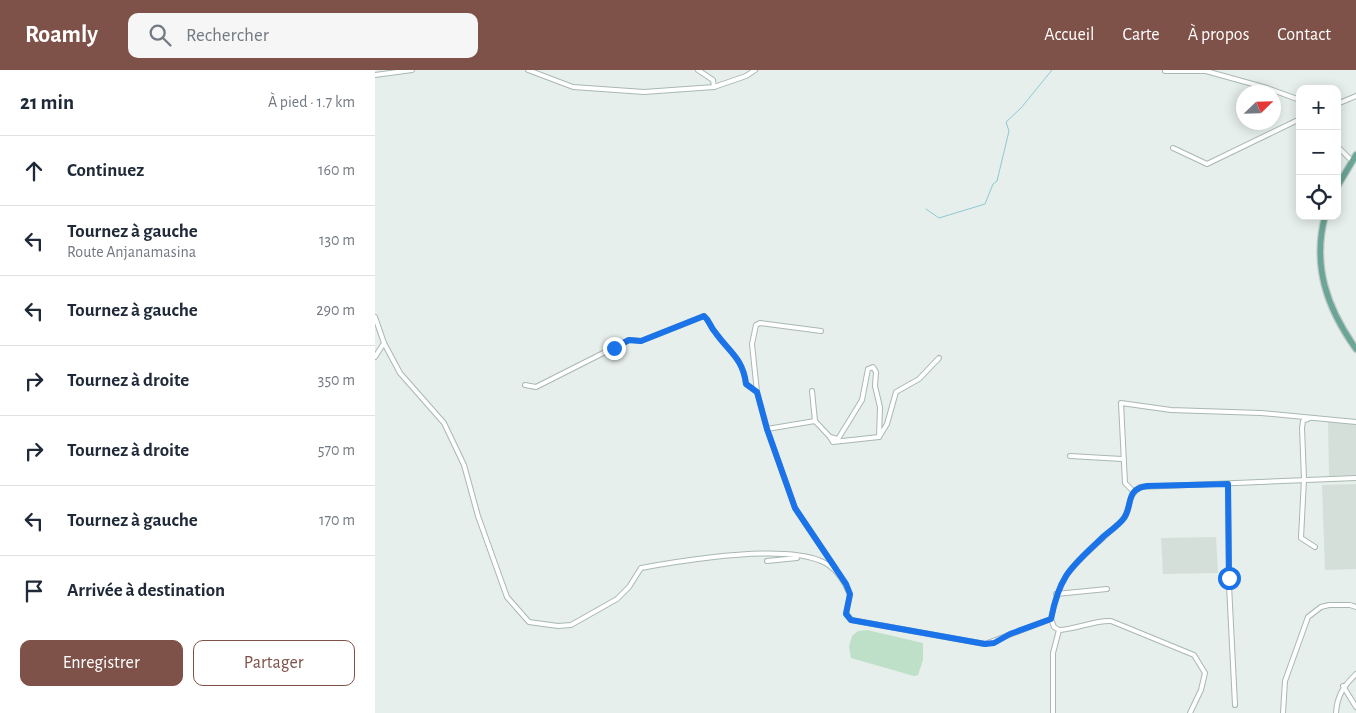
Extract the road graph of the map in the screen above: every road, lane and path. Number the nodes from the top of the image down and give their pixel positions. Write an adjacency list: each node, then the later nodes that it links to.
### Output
1 (412, 70): 6 (street)
2 (527, 70): 7 (street)
3 (698, 70): 7 (street)
4 (755, 70): 7 (street)
5 (1165, 71): 9 (street)
6 (375, 76)
7 (714, 87)
8 (1356, 96): 10 (street)
9 (1296, 99)
10 (1341, 102)
11 (1296, 121): 12 (street)
12 (1173, 148)
13 (1341, 150): 15 (street)
14 (1356, 155): 15 (main road)
15 (1352, 161): 16 (main road)
16 (1341, 180)
17 (1324, 220): 21 (main road)
18 (375, 317): 20 (street)
19 (821, 331): 26 (street)
20 (384, 343): 22 (street); 40 (street)
21 (1356, 349)
22 (375, 357)
23 (939, 358): 32 (street)
24 (525, 385): 26 (street)
25 (812, 391): 28 (street)
26 (757, 392): 30 (street)
27 (1314, 416): 29 (street); 34 (street); 36 (street)
28 (815, 421): 30 (street); 31 (street)
29 (1356, 422)
30 (767, 429): 42 (street)
31 (829, 437): 32 (street); 32 (street)
32 (879, 437)
33 (1070, 456): 34 (street)
34 (1122, 459): 38 (street)
35 (1356, 478): 36 (street)
36 (1304, 479): 37 (street); 39 (street)
37 (1228, 484): 38 (street); 50 (street)
38 (1133, 492): 44 (street)
39 (1315, 547)
40 (801, 557): 41 (street); 42 (street)
41 (767, 561)
42 (839, 573): 46 (street)
43 (1107, 588): 44 (street)
44 (1056, 594): 46 (street)
45 (1356, 605): 54 (street)
46 (1051, 619): 47 (street)
47 (1059, 630): 52 (street); 53 (street)
48 (1356, 674): 49 (street)
49 (1343, 686): 51 (street); 55 (street)
50 (1235, 705)
51 (1356, 707)
52 (1053, 713)
53 (1191, 713)
54 (1283, 713)
55 (1336, 713)

